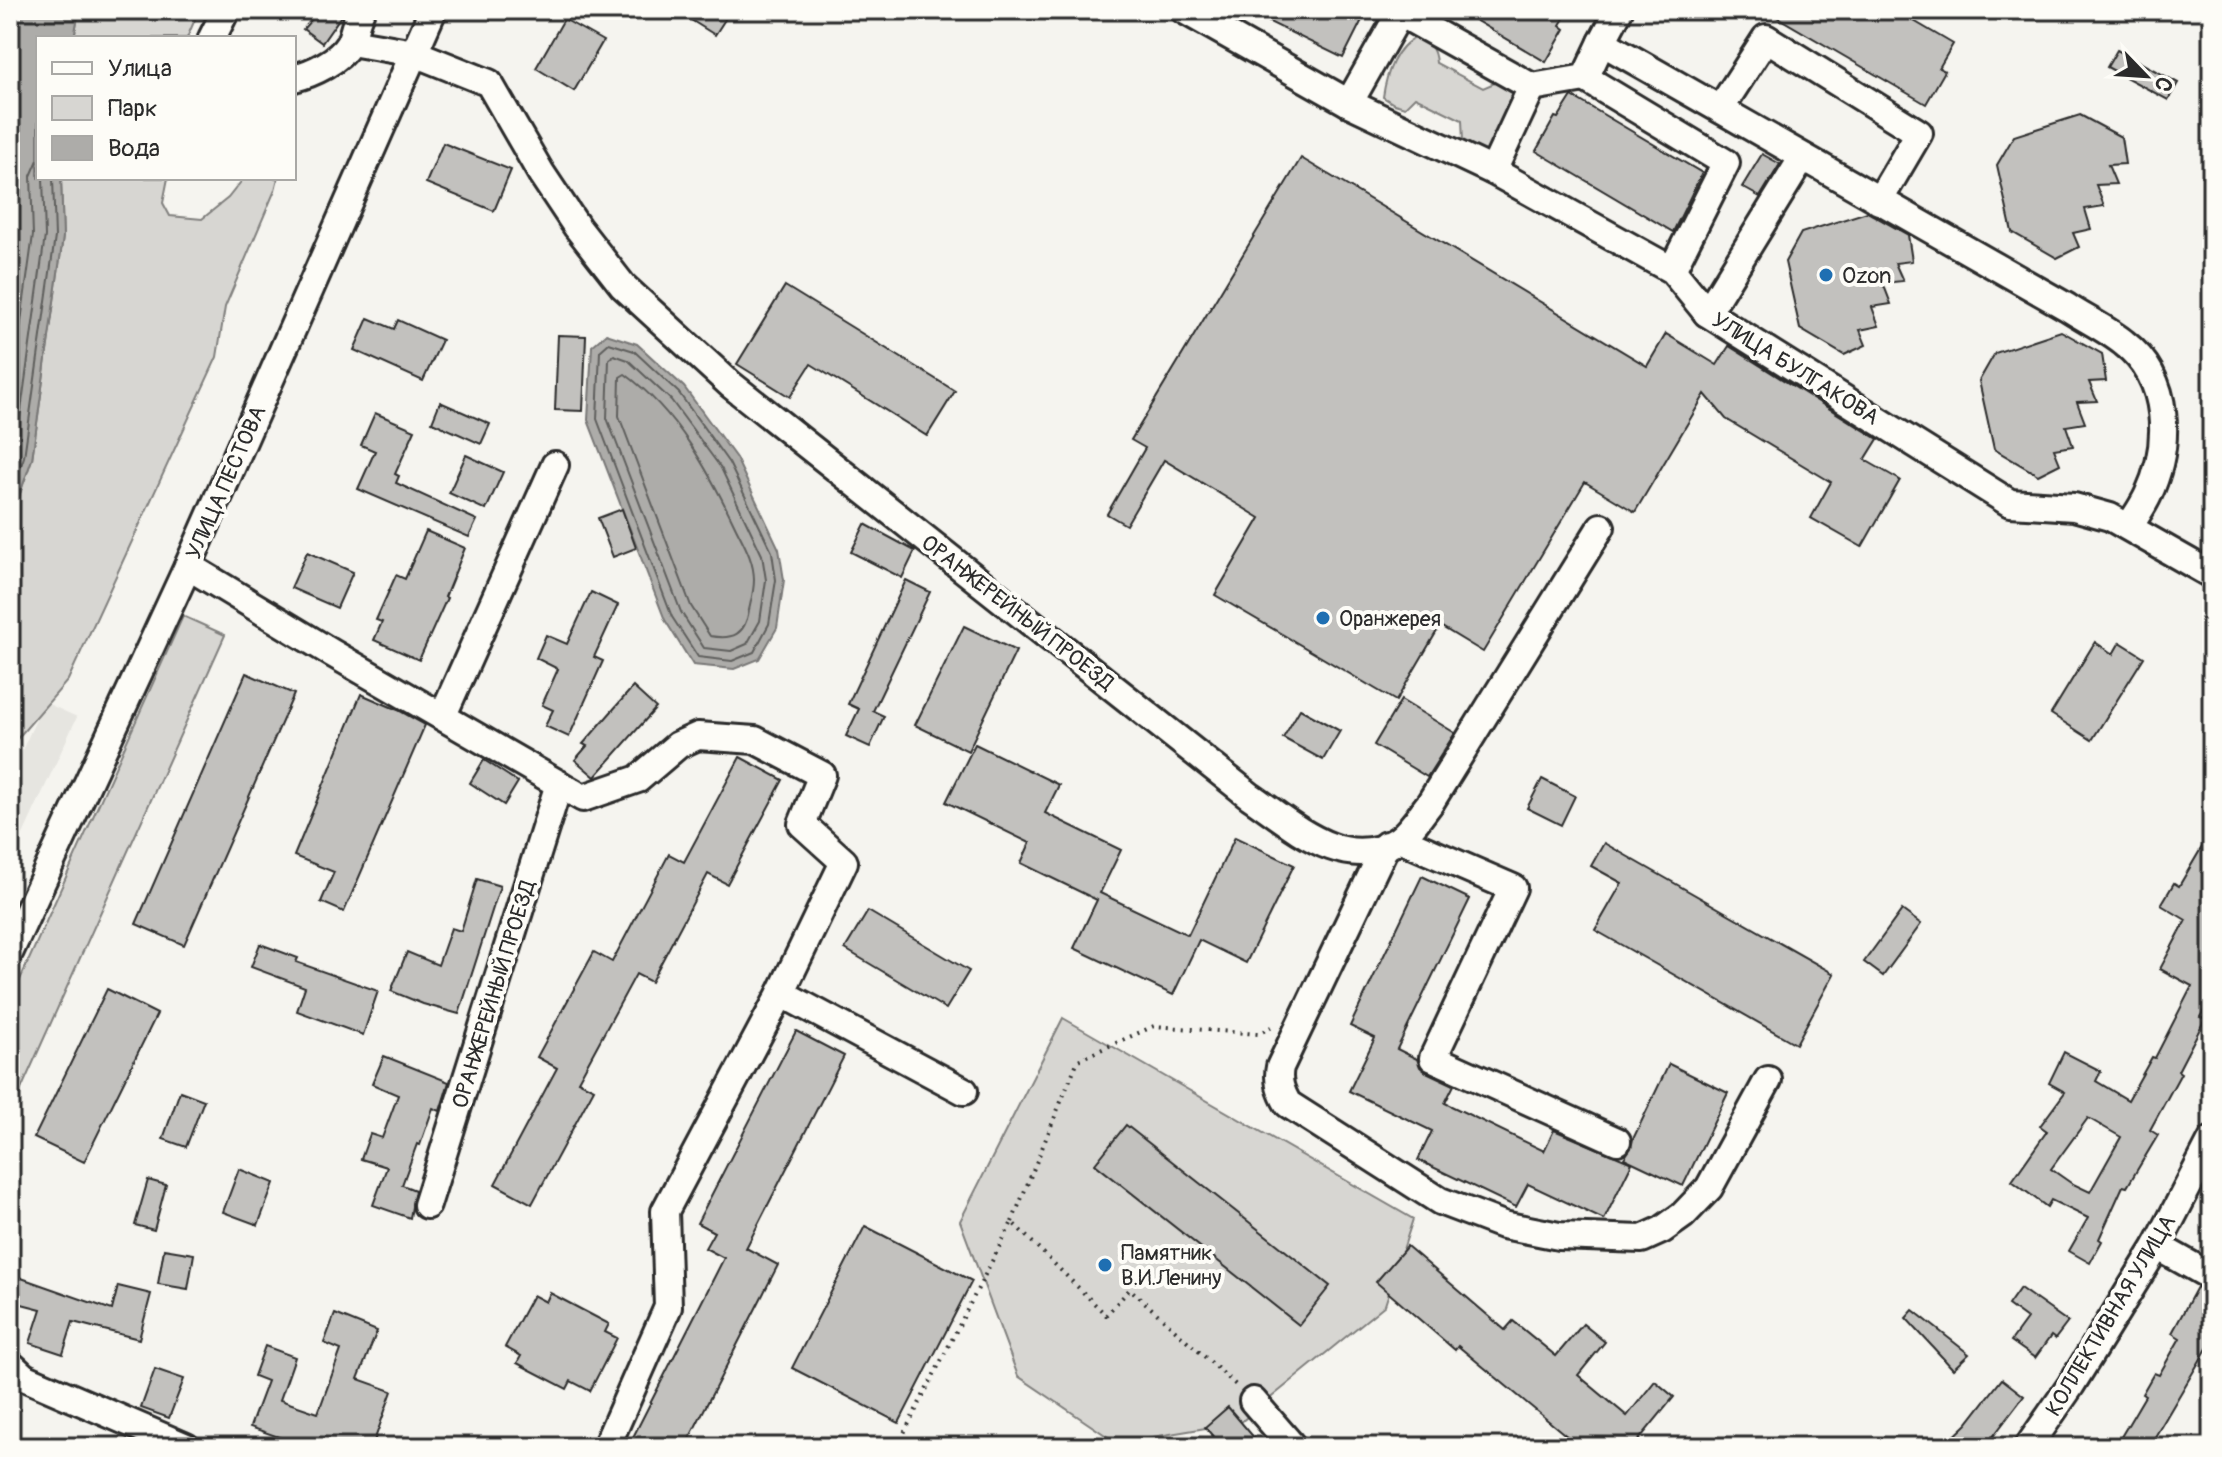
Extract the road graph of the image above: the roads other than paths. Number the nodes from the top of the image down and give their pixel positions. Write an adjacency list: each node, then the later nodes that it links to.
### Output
1 (226, 10): 7 (street)
2 (358, 10): 8 (street)
3 (433, 10): 10 (street, УЛИЦА ПЕСТОВА)
4 (1184, 10): 14 (street, УЛИЦА БУЛГАКОВА)
5 (1619, 10): 9 (street)
6 (1400, 12): 13 (street); 14 (street)
7 (213, 36)
8 (351, 42): 10 (street, ОРАНЖЕРЕЙНЫЙ ПРОЕЗД); 11 (street)
9 (1602, 42): 12 (street); 15 (street)
10 (414, 53): 24 (street, УЛИЦА ПЕСТОВА); 28 (street, ОРАНЖЕРЕЙНЫЙ ПРОЕЗД)
11 (296, 77)
12 (1585, 78): 13 (street); 19 (street)
13 (1532, 87): 17 (street)
14 (1349, 103): 17 (street, УЛИЦА БУЛГАКОВА)
15 (1720, 109): 16 (street); 18 (street)
16 (1803, 157): 18 (street); 20 (street)
17 (1493, 171): 19 (street, УЛИЦА БУЛГАКОВА)
18 (1879, 201): 23 (street)
19 (1672, 270): 20 (street, УЛИЦА БУЛГАКОВА)
20 (1707, 313): 23 (street, УЛИЦА БУЛГАКОВА)
21 (555, 465): 26 (street)
22 (1601, 527): 28 (street)
23 (2129, 527): 25 (street, УЛИЦА БУЛГАКОВА)
24 (188, 566): 26 (street); 29 (street, УЛИЦА ПЕСТОВА)
25 (2212, 575)
26 (443, 715): 27 (street)
27 (559, 784): 30 (street); 35 (street, ОРАНЖЕРЕЙНЫЙ ПРОЕЗД)
28 (1393, 842): 31 (street); 34 (street)
29 (10, 951)
30 (781, 993): 32 (street); 41 (street)
31 (1768, 1080)
32 (964, 1091)
33 (2212, 1140): 36 (street, КОЛЛЕКТИВНАЯ УЛИЦА)
34 (1617, 1141)
35 (427, 1205)
36 (2157, 1246): 37 (street); 43 (street, КОЛЛЕКТИВНАЯ УЛИЦА)
37 (2212, 1277)
38 (10, 1364): 40 (street)
39 (1253, 1401): 42 (street)
40 (186, 1447)
41 (606, 1447)
42 (1293, 1447)
43 (2028, 1447)

